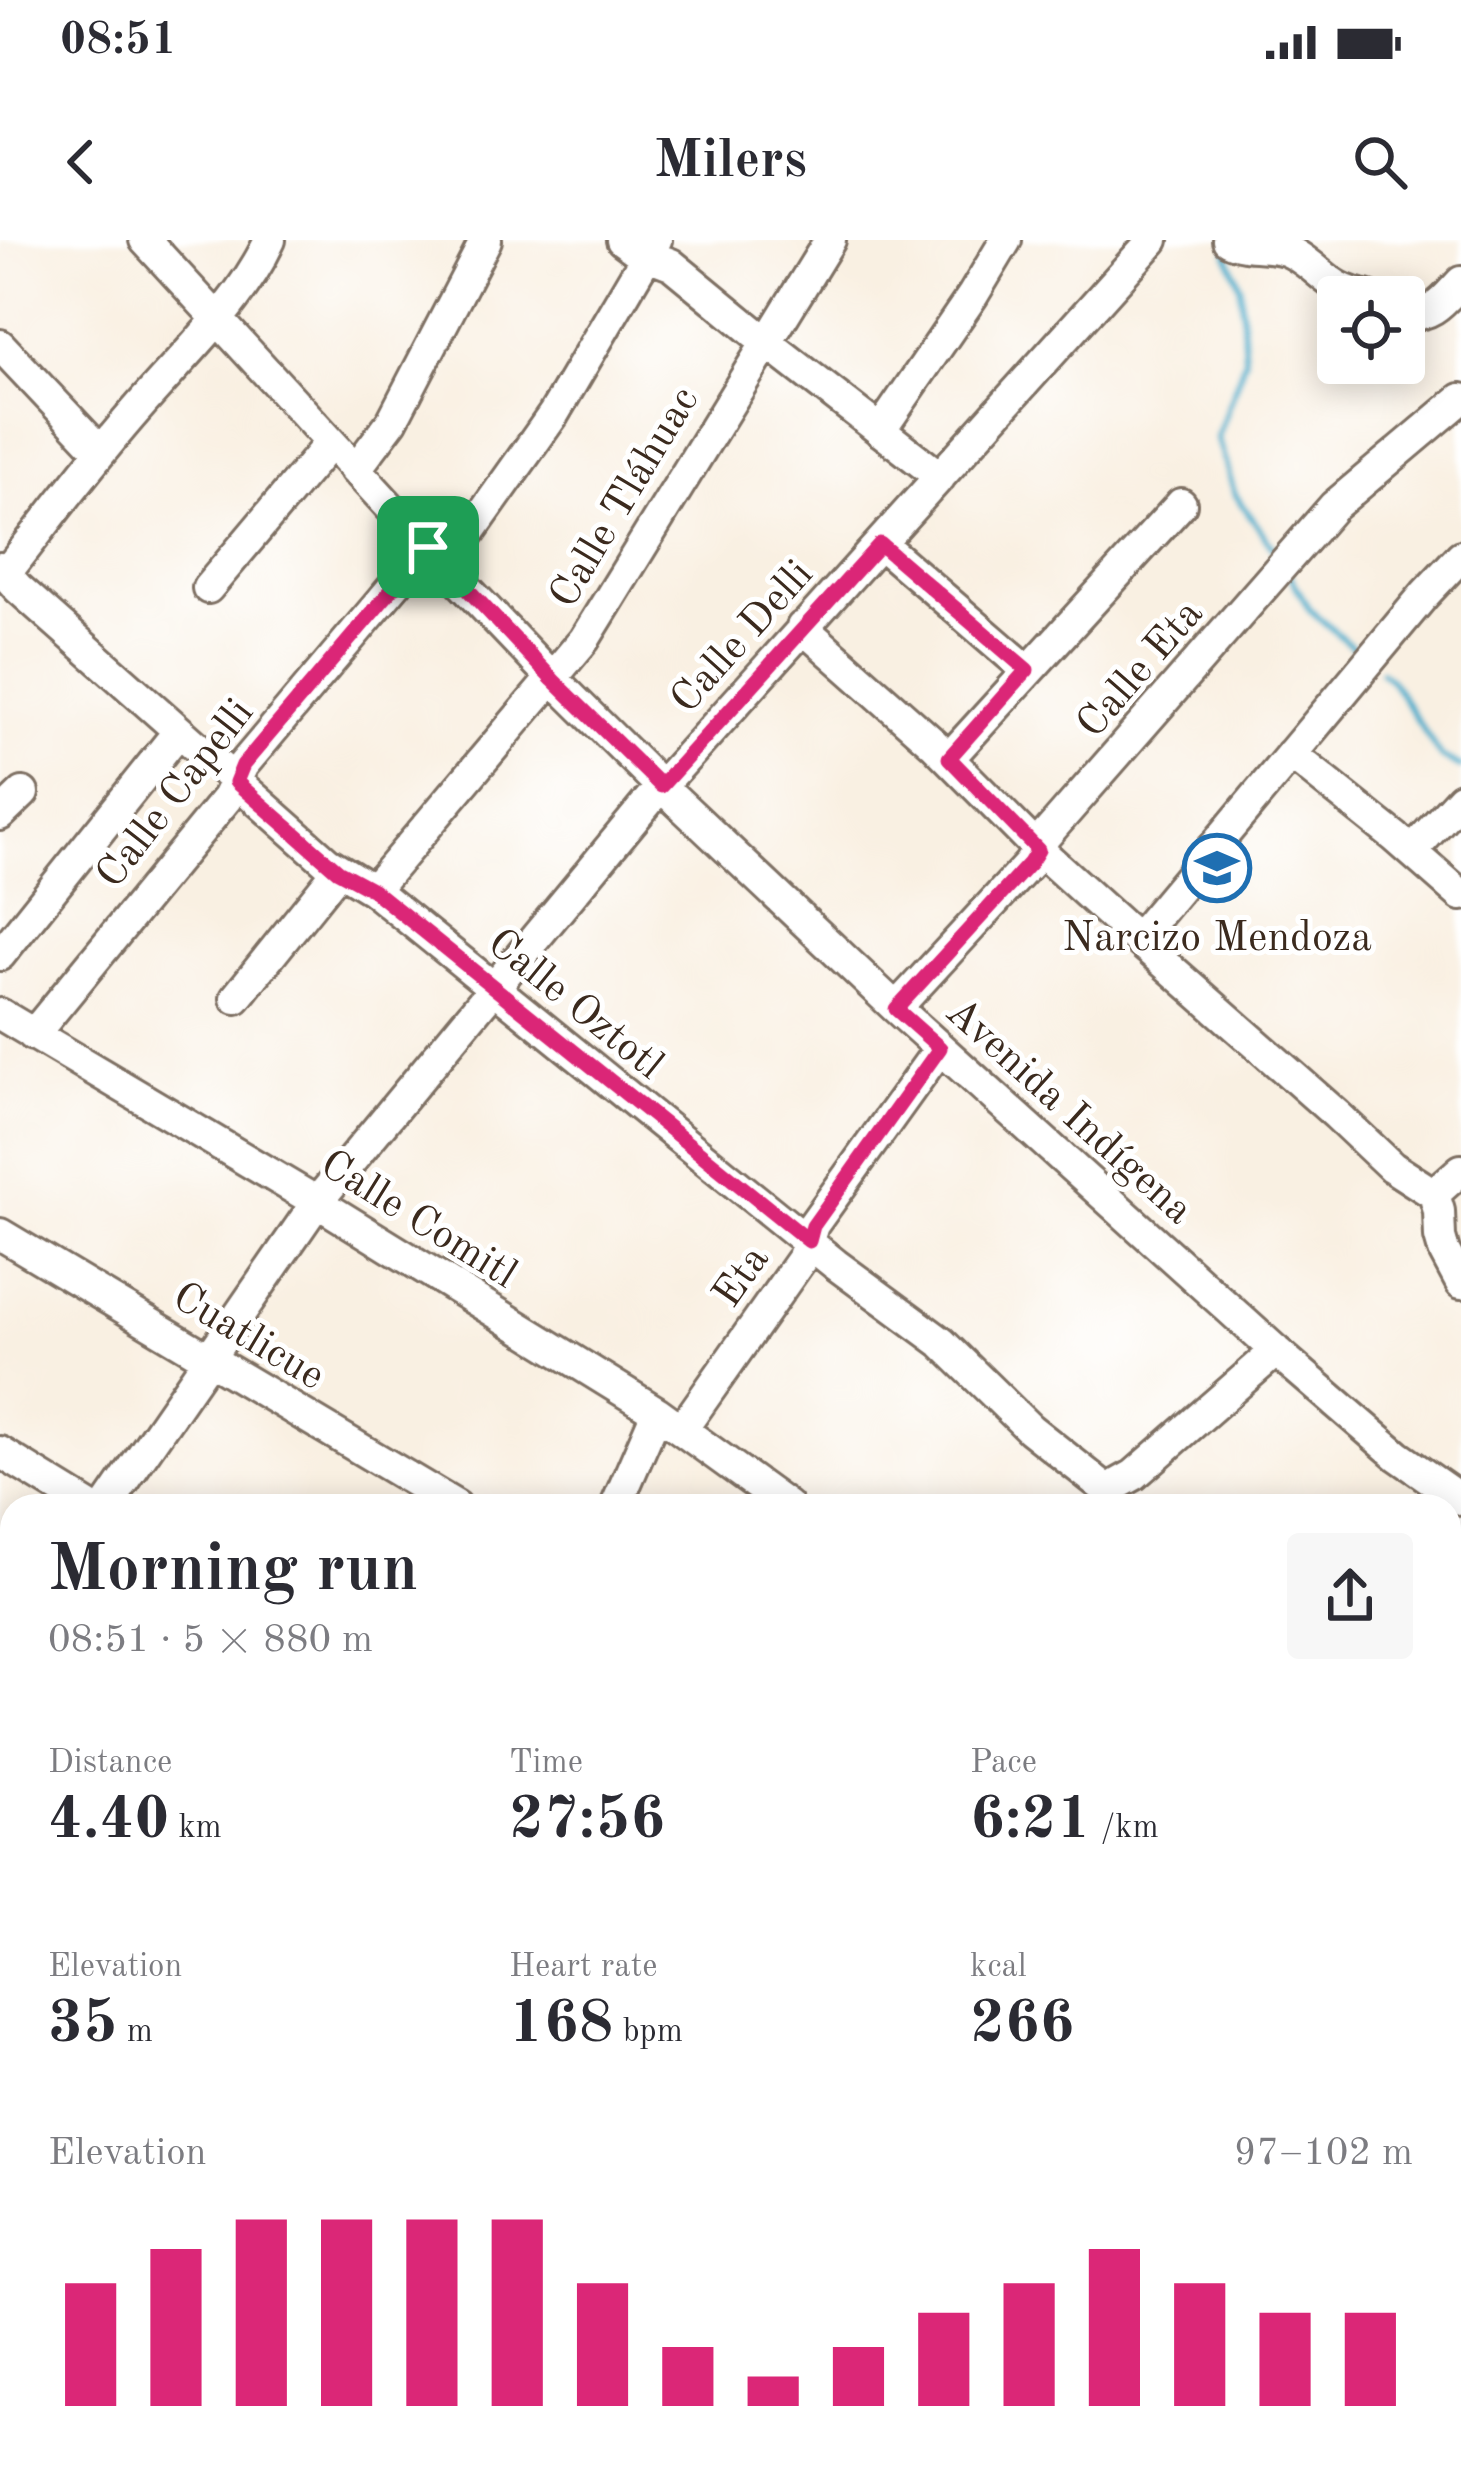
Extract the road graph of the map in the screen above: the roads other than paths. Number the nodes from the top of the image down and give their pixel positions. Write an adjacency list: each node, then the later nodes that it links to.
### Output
1 (145, 240): 12 (street, Avenida Indígena)
2 (269, 240): 12 (street)
3 (486, 240): 19 (street)
4 (830, 240): 13 (street, Calle Tláhuac)
5 (1006, 240): 16 (street)
6 (1153, 240): 20 (street, Calle Delli)
7 (1228, 240): 9 (street)
8 (642, 245): 13 (street); 24 (street, Calle Capelli)
9 (1321, 276)
10 (1461, 282): 11 (street)
11 (1425, 312)
12 (218, 317): 17 (street, Avenida Indígena); 18 (street)
13 (766, 342): 16 (street); 29 (street, Calle Tláhuac)
14 (0, 344): 18 (street)
15 (1461, 399): 36 (street, Calle Eta)
16 (880, 431): 20 (street)
17 (330, 443): 19 (street, Avenida Indígena); 26 (street)
18 (100, 451): 25 (street)
19 (355, 470): 24 (street, Avenida Indígena)
20 (940, 476): 22 (street, Calle Delli)
21 (1180, 504): 28 (street)
22 (880, 544): 27 (street, Calle Delli); 28 (street)
23 (1461, 556): 31 (street)
24 (437, 557): 29 (street, Avenida Indígena); 33 (street, Calle Capelli)
25 (6, 583): 30 (street, Calle Oztotl)
26 (208, 588)
27 (802, 627): 32 (street); 34 (street, Calle Delli)
28 (1027, 670): 32 (street)
29 (553, 680): 34 (street, Avenida Indígena); 39 (street, Calle Tláhuac)
30 (179, 731): 33 (street, Calle Oztotl); 42 (street)
31 (1291, 754): 37 (street); 41 (street)
32 (949, 758): 36 (street)
33 (236, 782): 38 (street, Calle Oztotl); 47 (street, Calle Capelli)
34 (661, 786): 43 (street, Calle Delli); 45 (street, Avenida Indígena)
35 (1461, 798): 37 (street)
36 (1038, 850): 41 (street); 45 (street, Calle Eta)
37 (1412, 850): 40 (street)
38 (338, 871): 39 (street, Calle Oztotl); 44 (street)
39 (373, 890): 43 (street, Calle Oztotl)
40 (1461, 895)
41 (1137, 939): 50 (street)
42 (0, 955)
43 (495, 990): 51 (street, Calle Delli); 53 (street, Calle Oztotl)
44 (236, 998)
45 (896, 1009): 48 (street, Avenida Indígena)
46 (0, 1014): 47 (street, Calle Comitl)
47 (33, 1035): 51 (street, Calle Comitl)
48 (940, 1048): 53 (street, Eta); 55 (street, Avenida Indígena)
49 (1461, 1170): 50 (street)
50 (1434, 1194): 54 (street)
51 (317, 1202): 56 (street, Calle Delli); 57 (street, Calle Comitl)
52 (0, 1234): 56 (street, Cuatlicue)
53 (809, 1241): 57 (street, Eta); 64 (street, Calle Oztotl)
54 (1461, 1283)
55 (1276, 1351): 65 (street); 66 (street, Avenida Indígena)
56 (208, 1358): 60 (street, Calle Delli); 61 (street, Cuatlicue)
57 (669, 1421): 62 (street); 63 (street, Calle Comitl)
58 (0, 1452): 59 (street)
59 (68, 1494)
60 (115, 1494)
61 (437, 1494)
62 (623, 1494)
63 (770, 1494)
64 (1102, 1494)
65 (1113, 1494)
66 (1452, 1494)

